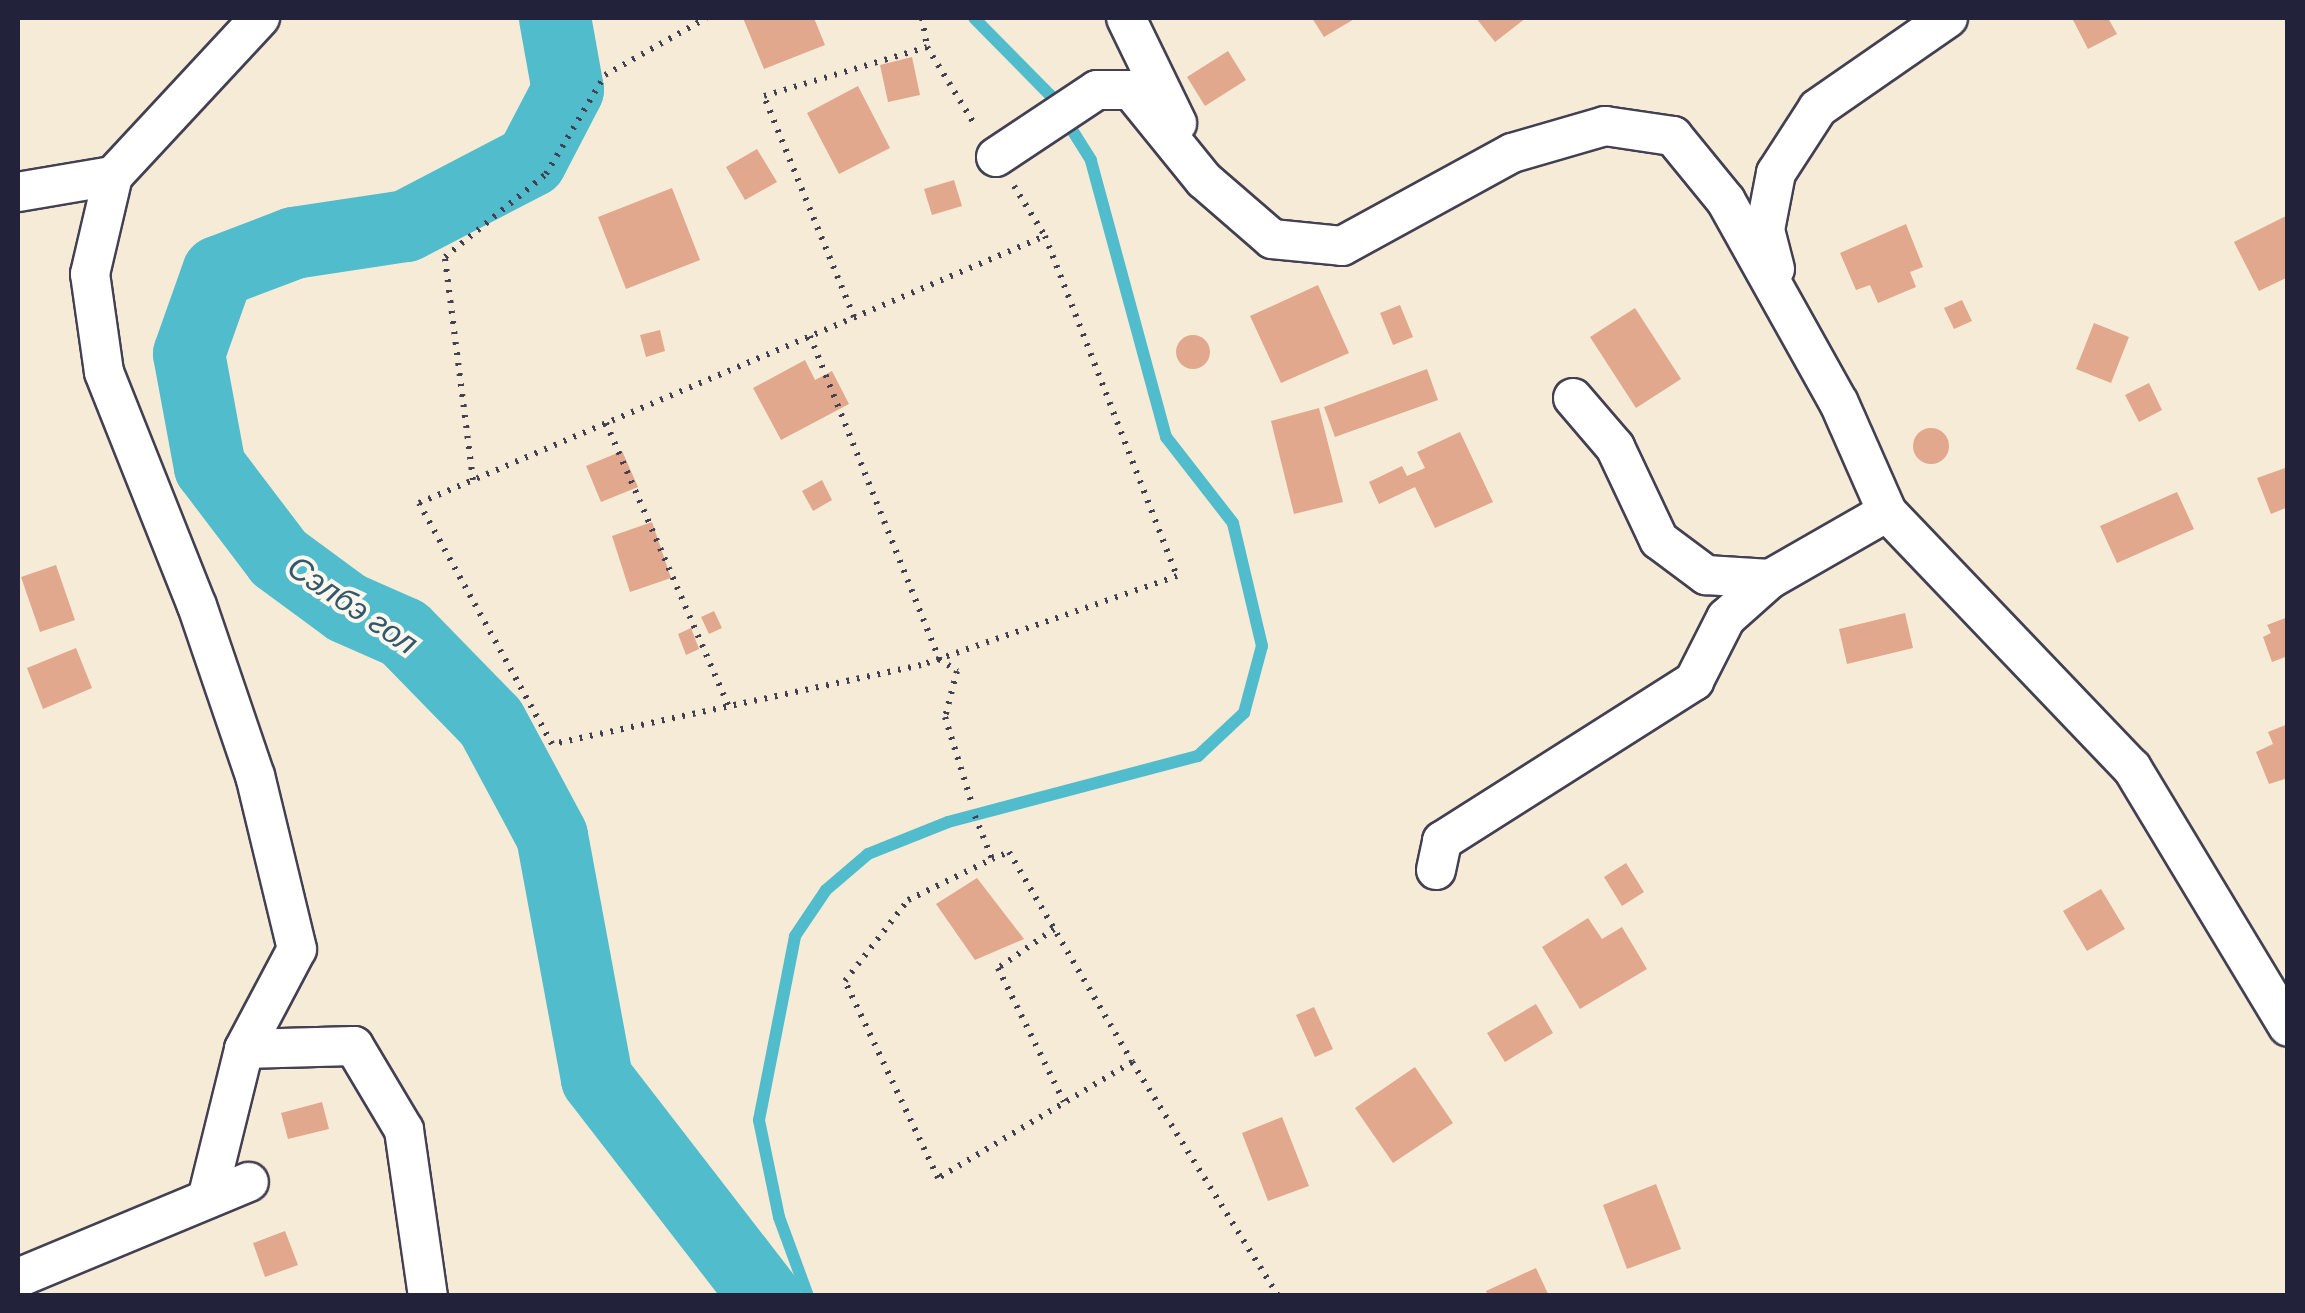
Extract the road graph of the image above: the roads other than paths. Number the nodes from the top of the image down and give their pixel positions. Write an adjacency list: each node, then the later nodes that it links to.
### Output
1 (260, 18): 5 (street)
2 (1126, 18): 6 (street)
3 (1948, 18): 8 (street)
4 (996, 157): 6 (street)
5 (113, 176): 7 (street); 14 (street)
6 (1204, 180): 8 (street)
7 (18, 192)
8 (1789, 320): 10 (street)
9 (1572, 398): 11 (street)
10 (1887, 512): 11 (street); 13 (street)
11 (1770, 578): 12 (street)
12 (1436, 870)
13 (2288, 1027)
14 (244, 1049): 16 (street); 18 (street)
15 (249, 1182): 16 (street)
16 (207, 1199): 17 (street)
17 (18, 1278)
18 (428, 1296)

